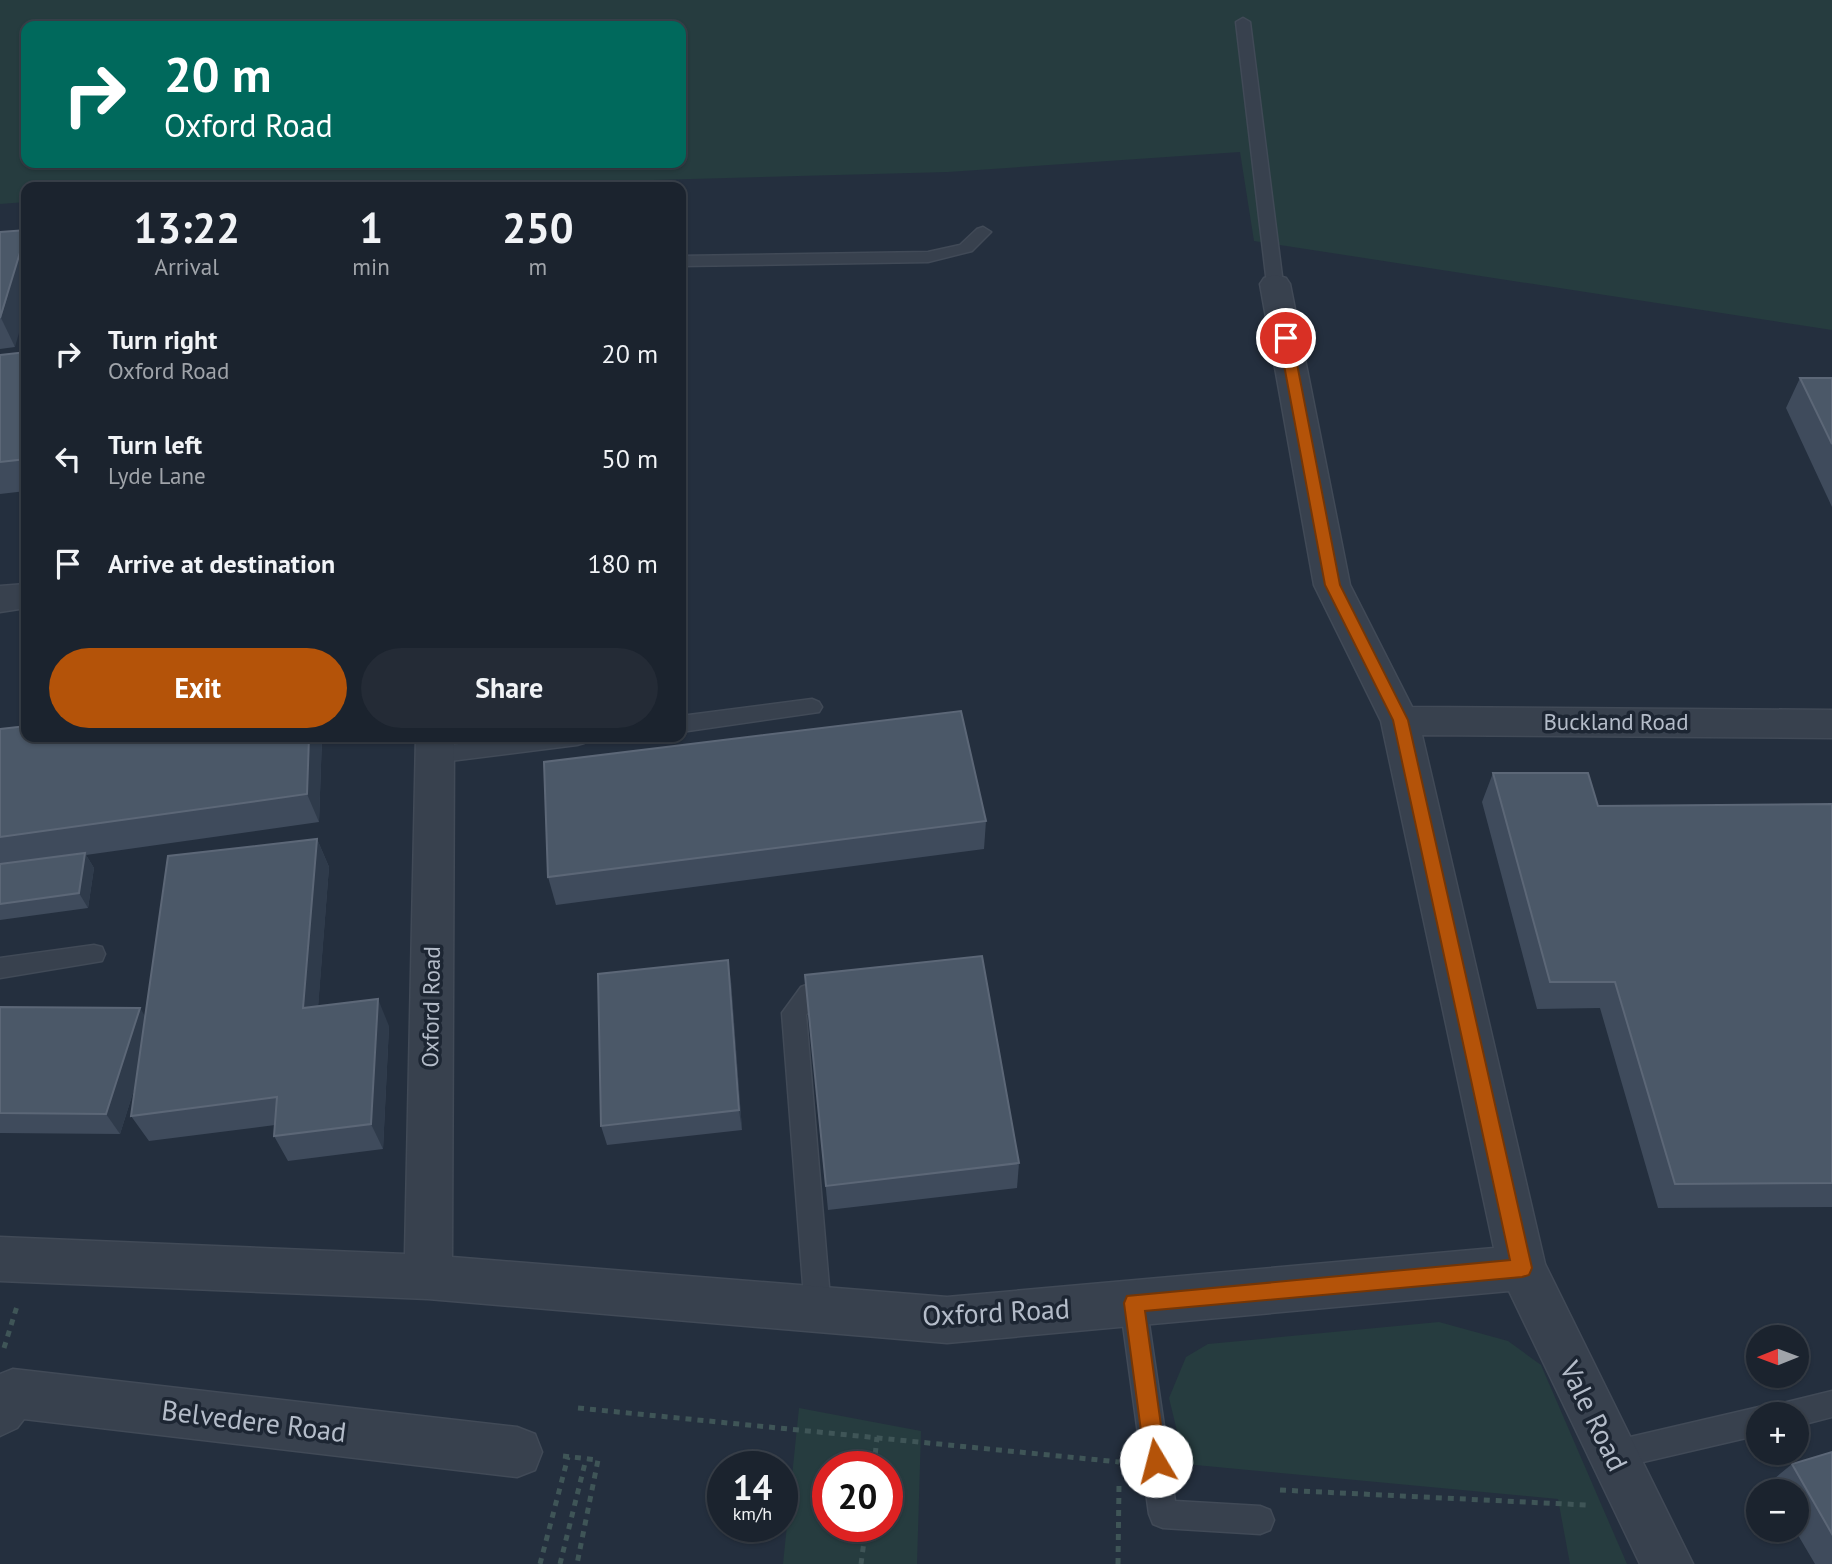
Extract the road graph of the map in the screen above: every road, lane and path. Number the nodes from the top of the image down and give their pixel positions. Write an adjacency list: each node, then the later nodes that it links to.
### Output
1 (1243, 22): 4 (lane)
2 (983, 232): 3 (lane)
3 (686, 261)
4 (1275, 284): 8 (street, Vale Road)
5 (21, 597): 6 (street)
6 (0, 599)
7 (812, 707): 9 (lane)
8 (1400, 720): 10 (street, Buckland Road); 17 (street, Vale Road)
9 (686, 722)
10 (1832, 724)
11 (498, 742): 12 (lane)
12 (434, 746): 18 (street, Oxford Road)
13 (94, 954): 14 (lane)
14 (0, 968)
15 (862, 981): 20 (lane)
16 (16, 1259): 18 (street, Oxford Road); 21 (path)
17 (1522, 1268): 19 (street, Oxford Road); 30 (street, Vale Road)
18 (428, 1278): 20 (street, Oxford Road)
19 (1133, 1303): 20 (street, Oxford Road); 35 (lane)
20 (818, 1310)
21 (0, 1359)
22 (1832, 1404): 24 (lane)
23 (578, 1408): 27 (path)
24 (1809, 1409)
25 (0, 1411): 29 (street, Belvedere Road)
26 (1746, 1424): 30 (lane)
27 (877, 1437): 28 (path); 41 (path)
28 (876, 1451)
29 (517, 1452): 31 (path)
30 (1613, 1455): 34 (street, Vale Road)
31 (568, 1457): 32 (path); 37 (path)
32 (586, 1459): 38 (path); 39 (path)
33 (1273, 1489): 34 (path)
34 (1639, 1508): 42 (street, Vale Road)
35 (1261, 1520)
36 (864, 1542): 40 (path)
37 (540, 1564)
38 (560, 1564)
39 (577, 1564)
40 (862, 1564)
41 (1118, 1564)
42 (1667, 1564)

